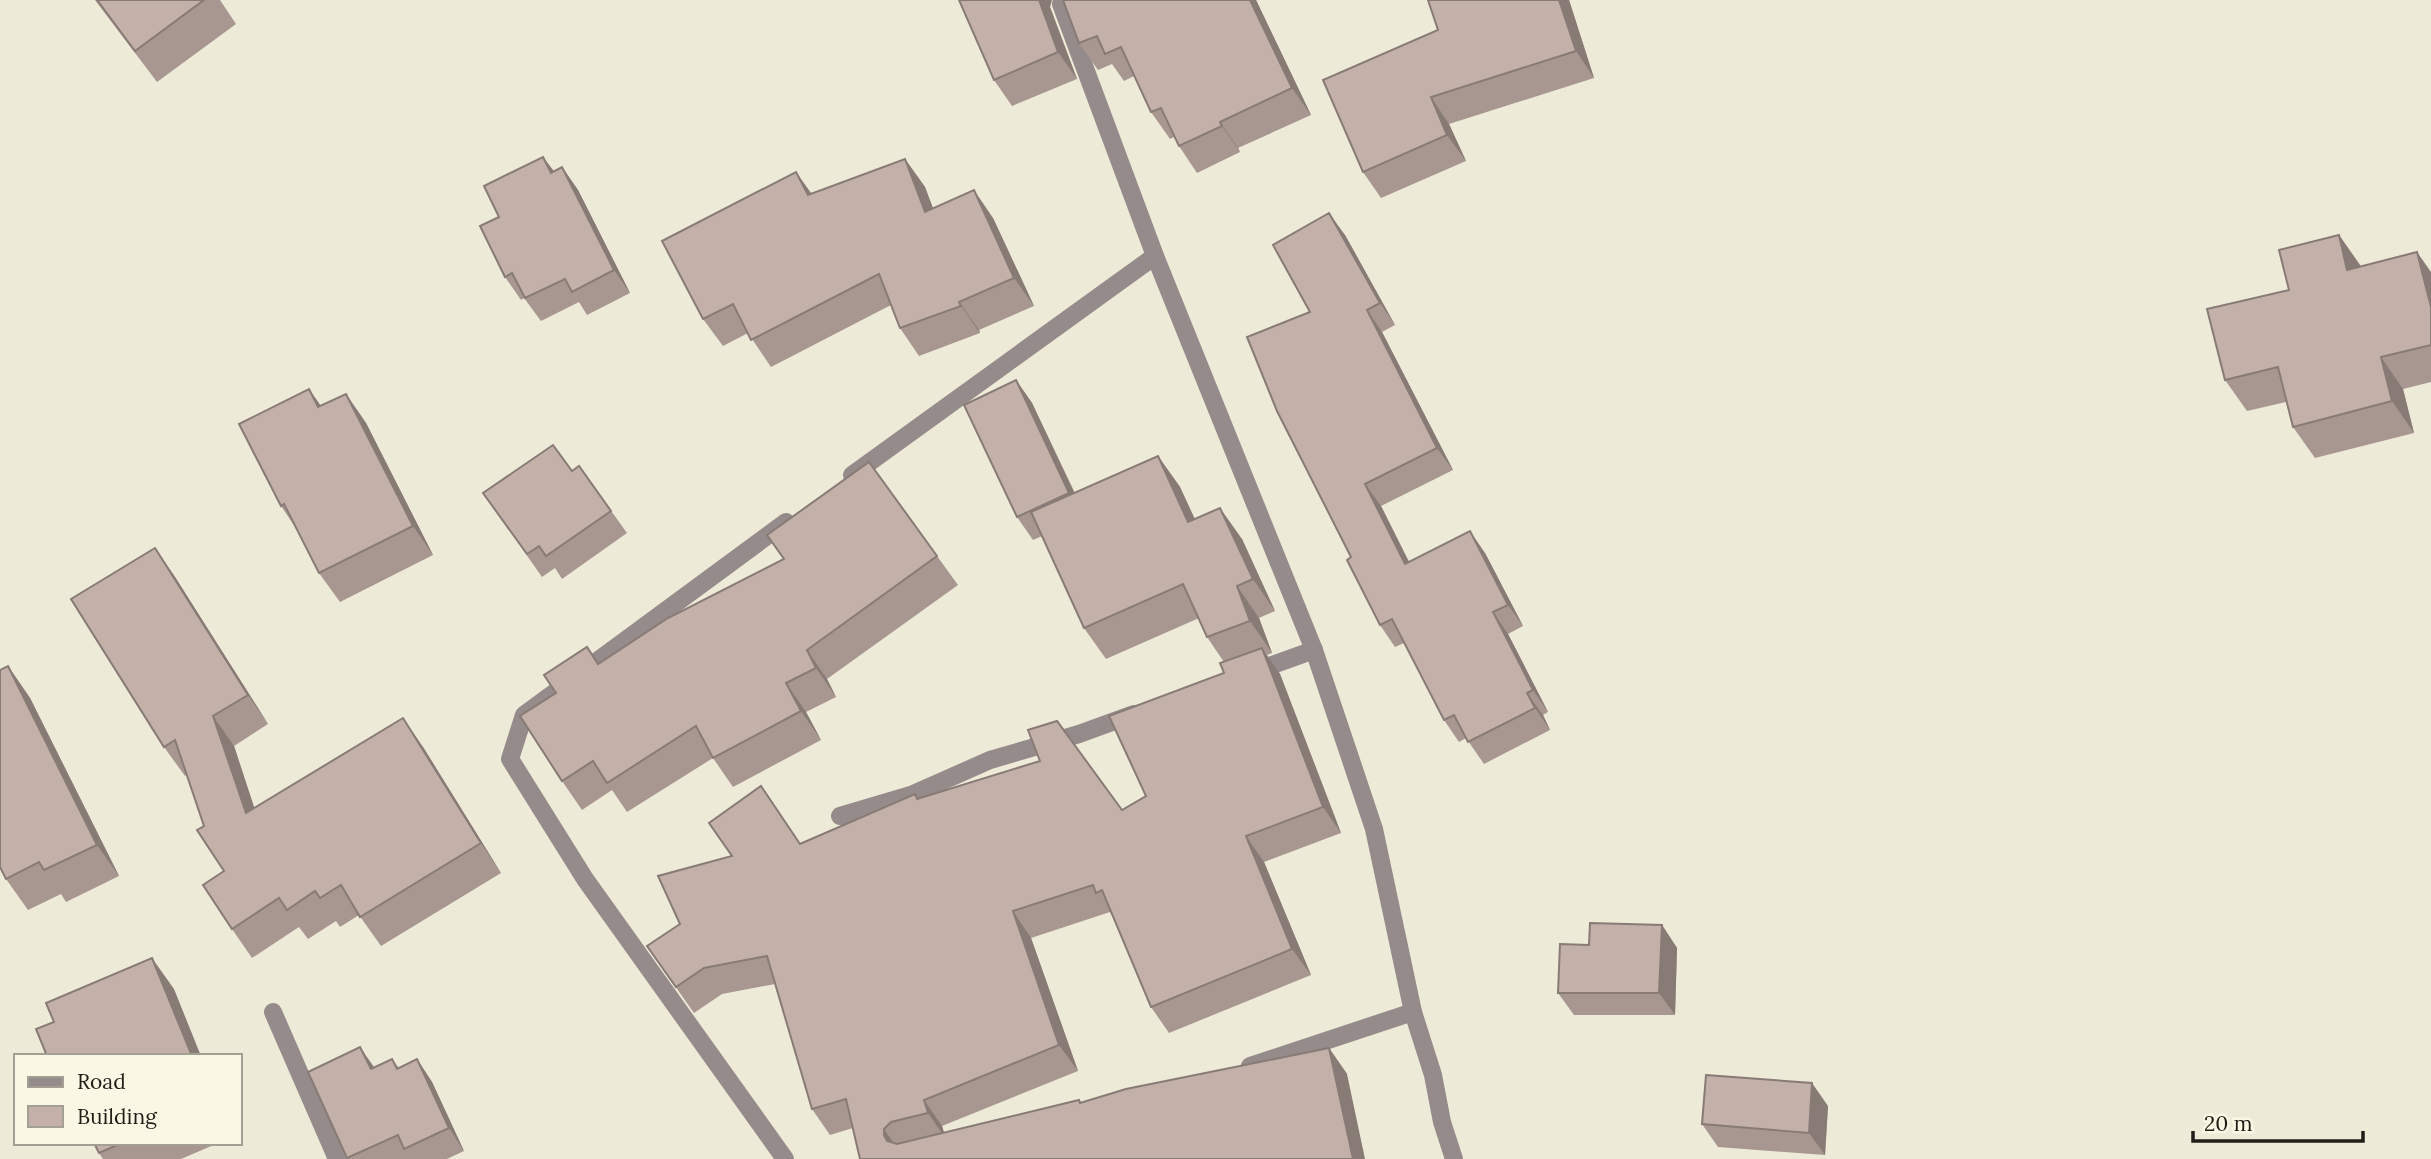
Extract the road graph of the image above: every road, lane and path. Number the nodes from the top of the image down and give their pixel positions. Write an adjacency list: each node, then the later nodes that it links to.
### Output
1 (1061, 4): 2 (street)
2 (1155, 256): 3 (street); 5 (street)
3 (840, 484)
4 (795, 516): 13 (street)
5 (1314, 650): 6 (street); 10 (street)
6 (1235, 678)
7 (1157, 706): 8 (street)
8 (840, 816)
9 (273, 1012): 12 (street)
10 (1413, 1012): 11 (street); 14 (street)
11 (1227, 1073)
12 (337, 1159)
13 (785, 1159)
14 (1454, 1159)

